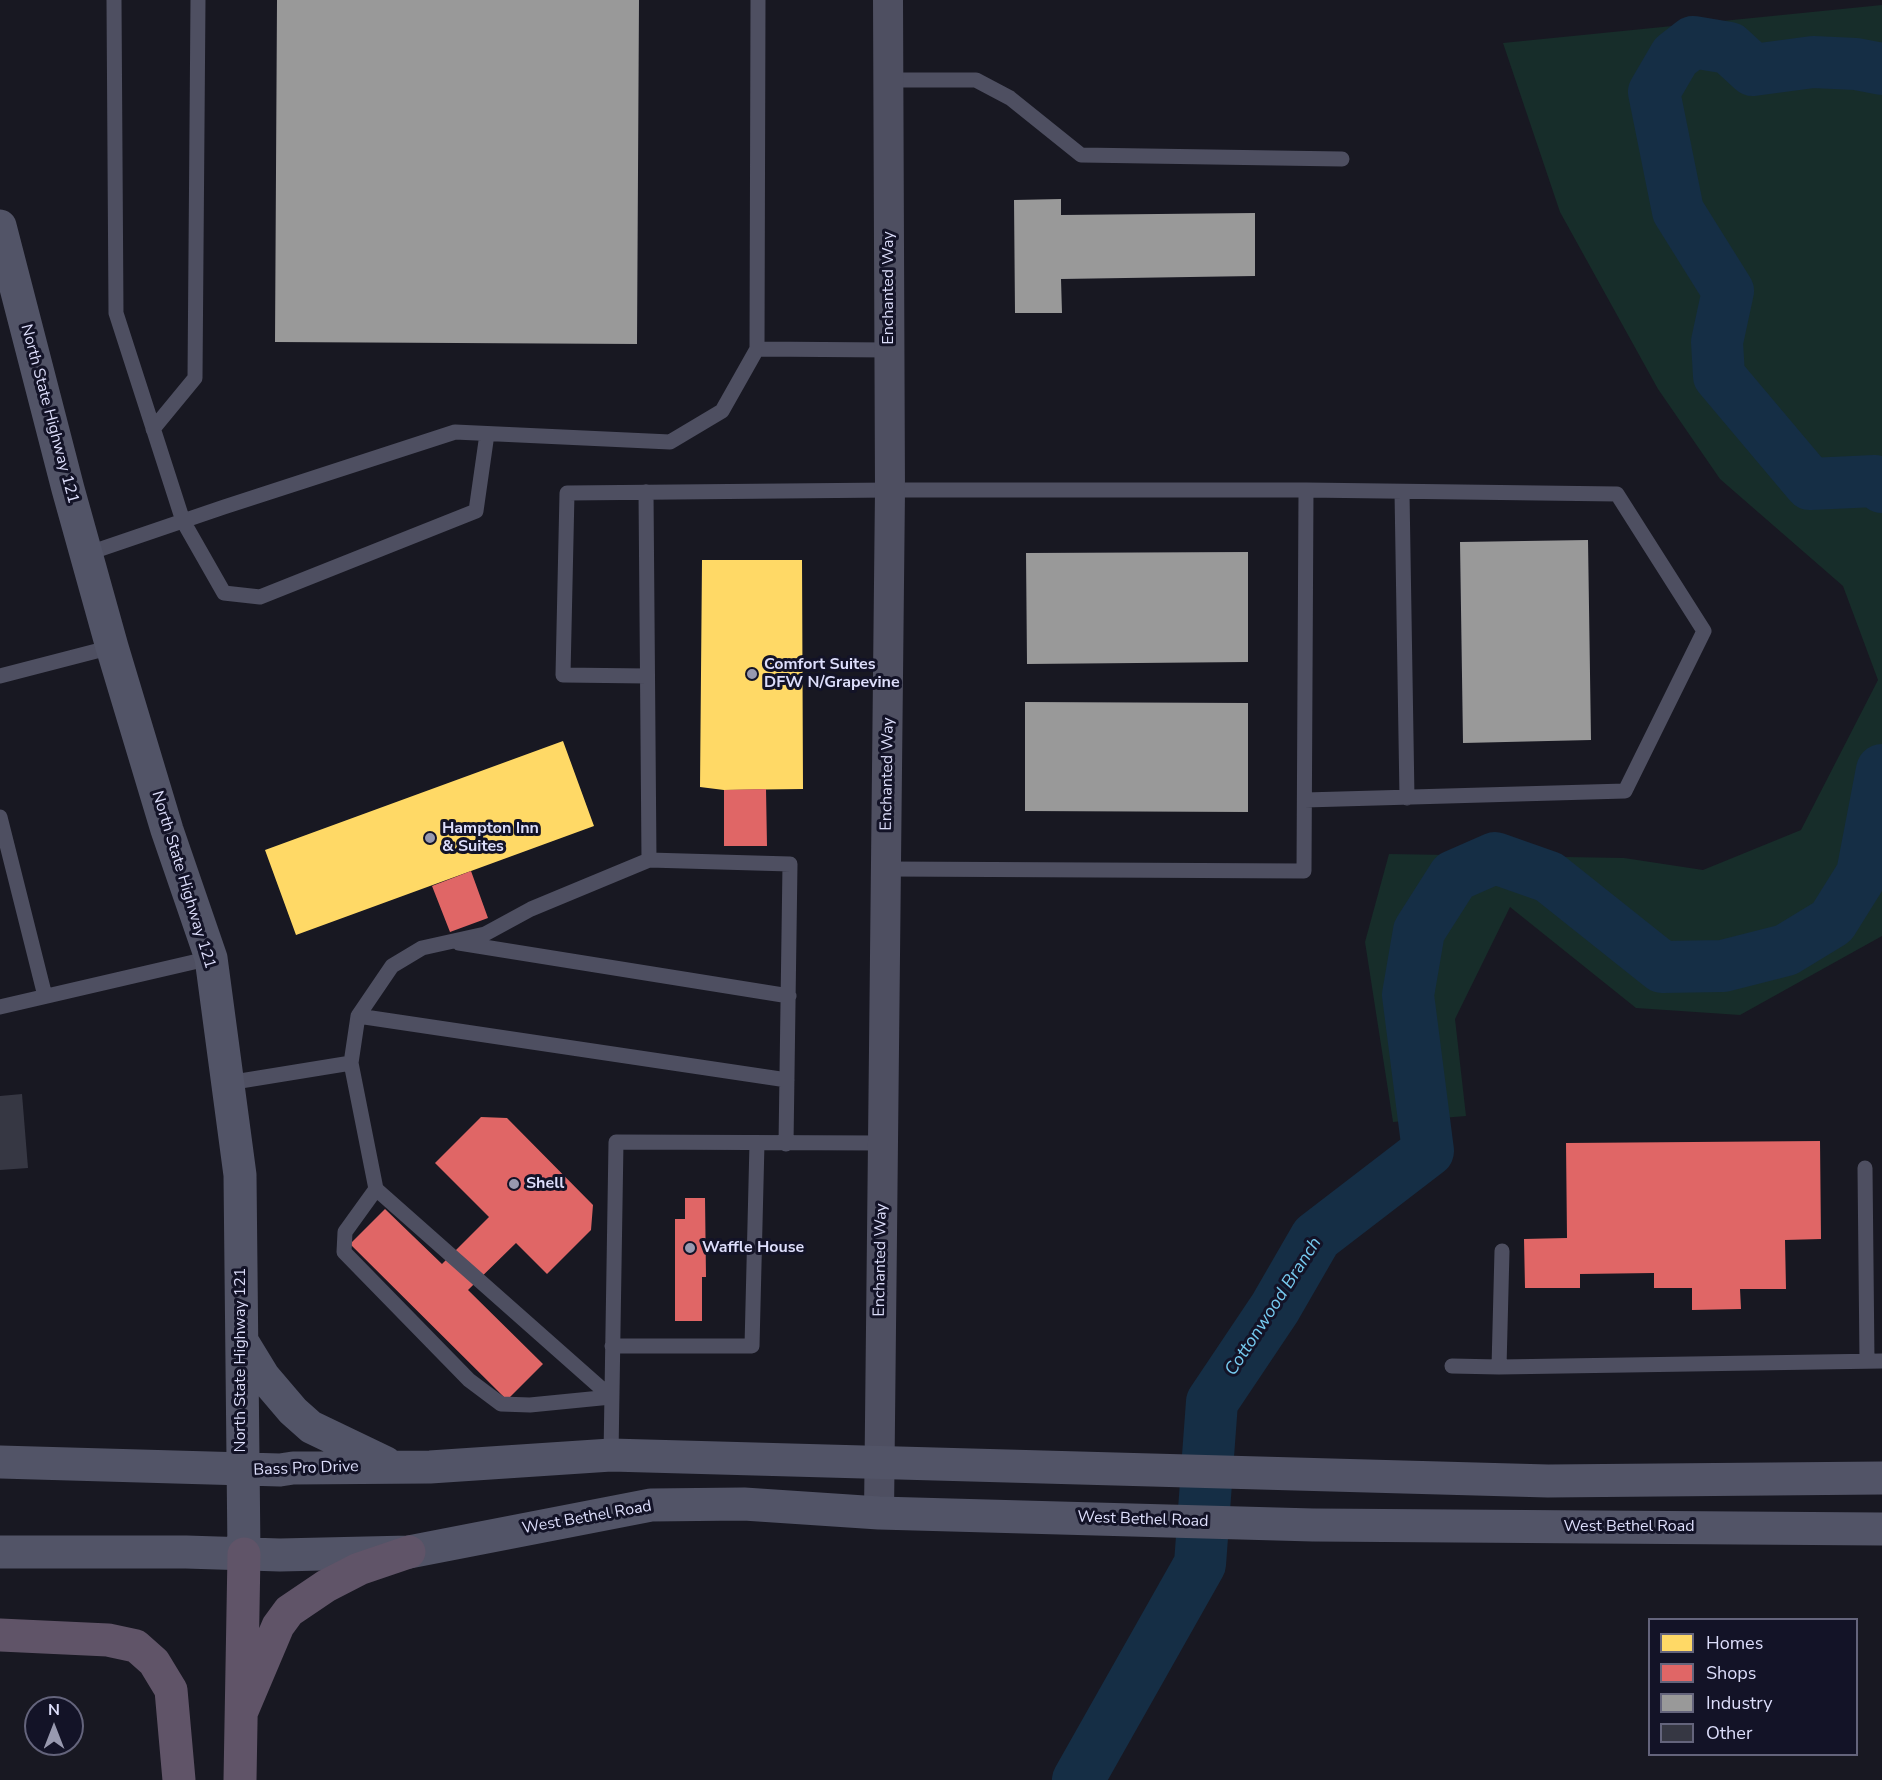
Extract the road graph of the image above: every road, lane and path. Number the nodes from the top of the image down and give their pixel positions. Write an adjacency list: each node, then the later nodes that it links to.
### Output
1 (114, 0): 10 (lane)
2 (198, 0): 10 (lane)
3 (759, 0): 8 (lane)
4 (888, 0): 5 (street, Enchanted Way)
5 (888, 80): 6 (lane); 9 (street, Enchanted Way)
6 (1342, 159)
7 (0, 226): 17 (main road, North State Highway 121)
8 (757, 349): 9 (lane); 11 (lane)
9 (889, 350): 12 (street, Enchanted Way)
10 (153, 429): 16 (lane)
11 (487, 434): 16 (lane); 16 (lane)
12 (890, 490): 13 (lane); 14 (lane); 25 (street, Enchanted Way)
13 (1306, 490): 15 (lane); 22 (lane)
14 (646, 492): 20 (lane); 20 (lane)
15 (1402, 492): 21 (lane); 21 (lane)
16 (183, 521): 17 (lane)
17 (86, 554): 18 (main road, North State Highway 121)
18 (112, 647): 19 (lane); 27 (main road, North State Highway 121)
19 (0, 676)
20 (647, 676): 24 (lane)
21 (1407, 798): 22 (lane)
22 (1305, 800): 25 (lane)
23 (0, 817): 28 (lane)
24 (649, 860): 26 (lane); 29 (lane)
25 (887, 869): 36 (street, Enchanted Way)
26 (451, 941): 29 (lane); 31 (lane)
27 (211, 958): 28 (lane); 34 (main road, North State Highway 121)
28 (45, 996): 30 (lane)
29 (789, 996): 33 (lane)
30 (0, 1007)
31 (358, 1016): 32 (lane); 33 (lane)
32 (351, 1063): 34 (lane); 39 (lane)
33 (787, 1080): 37 (lane)
34 (228, 1083): 41 (main road, North State Highway 121)
35 (757, 1143): 37 (lane); 42 (lane); 42 (lane)
36 (883, 1143): 37 (lane); 48 (street, Enchanted Way)
37 (786, 1144)
38 (1865, 1168): 43 (lane)
39 (376, 1189): 46 (lane); 46 (lane)
40 (1502, 1251): 45 (lane)
41 (242, 1341): 50 (main road); 51 (main road, North State Highway 121)
42 (612, 1346): 46 (lane)
43 (1875, 1361): 45 (lane)
44 (1452, 1366): 45 (lane)
45 (1499, 1367)
46 (611, 1397): 47 (lane)
47 (611, 1455): 48 (main road); 50 (main road, Bass Pro Drive)
48 (879, 1461): 52 (main road); 53 (street, Enchanted Way)
49 (0, 1462): 51 (main road, Bass Pro Drive)
50 (393, 1467): 51 (main road, Bass Pro Drive)
51 (242, 1470): 57 (main road, North State Highway 121)
52 (1882, 1478)
53 (879, 1513): 54 (main road, West Bethel Road); 55 (main road, West Bethel Road)
54 (1882, 1529)
55 (408, 1551): 57 (main road); 59 (highway)
56 (0, 1552): 57 (main road)
57 (244, 1554): 59 (highway)
58 (0, 1635): 60 (highway)
59 (242, 1711): 61 (highway)
60 (179, 1780)
61 (240, 1780)

